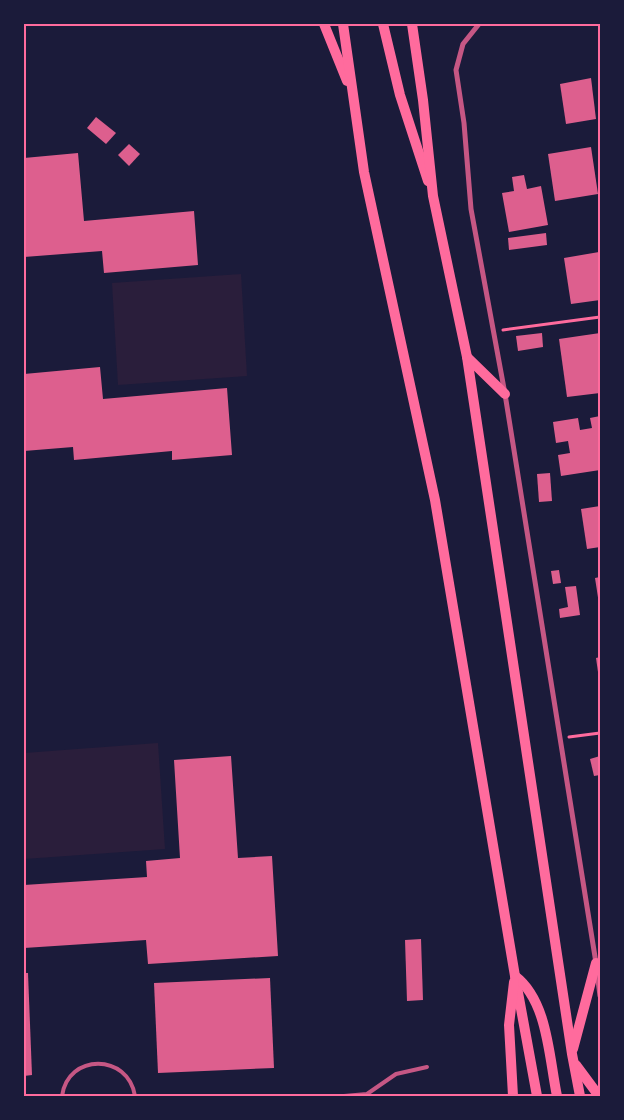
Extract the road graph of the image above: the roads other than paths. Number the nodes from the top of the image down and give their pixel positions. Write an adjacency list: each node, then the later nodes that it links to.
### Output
1 (324, 24): 6 (main road)
2 (342, 24): 6 (main road)
3 (383, 24): 7 (main road)
4 (412, 24): 7 (main road)
5 (479, 24): 9 (street)
6 (352, 90): 11 (main road)
7 (433, 196): 8 (main road)
8 (467, 357): 9 (main road); 13 (main road)
9 (505, 394): 10 (street)
10 (596, 963): 12 (street); 13 (main road)
11 (515, 976): 18 (main road); 19 (main road); 20 (main road)
12 (600, 996)
13 (572, 1058): 21 (main road); 22 (main road)
14 (427, 1067): 17 (lane)
15 (62, 1096): 16 (lane)
16 (136, 1096)
17 (344, 1096)
18 (513, 1096)
19 (537, 1096)
20 (557, 1096)
21 (580, 1096)
22 (599, 1096)

